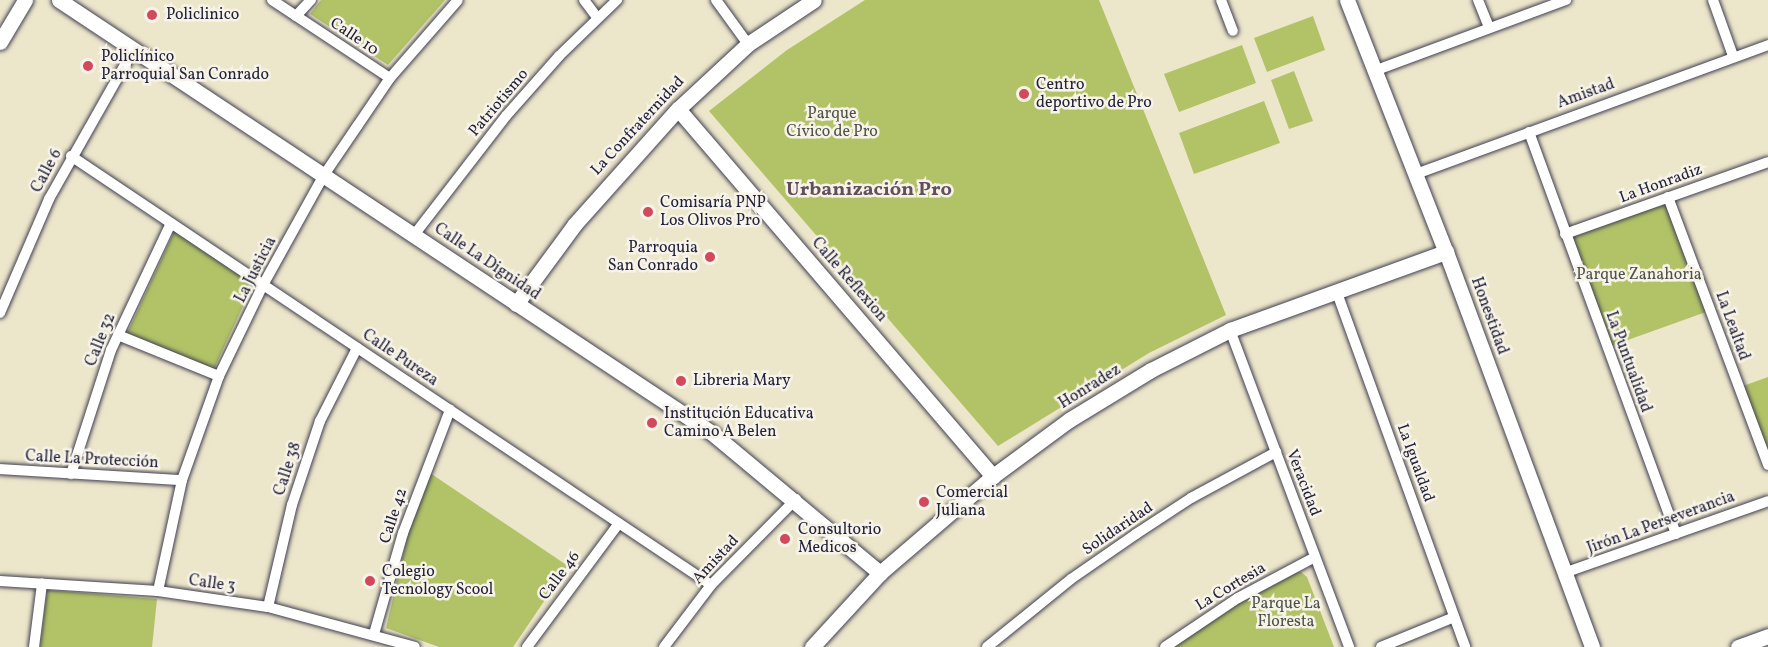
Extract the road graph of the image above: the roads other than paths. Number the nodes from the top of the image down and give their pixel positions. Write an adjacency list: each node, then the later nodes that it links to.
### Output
1 (25, 0): 19 (street)
2 (59, 0): 22 (street, Calle La Dignidad)
3 (272, 0): 15 (street, Calle 10)
4 (311, 0): 15 (street)
5 (458, 0): 25 (street, La Justicia)
6 (584, 0): 16 (street)
7 (616, 0): 16 (street, Patriotismo)
8 (716, 0): 20 (street)
9 (814, 0): 20 (street, La Confraternidad)
10 (1221, 0): 18 (street)
11 (1347, 0): 24 (street, Honestidad)
12 (1478, 0): 17 (street)
13 (1566, 0): 17 (street)
14 (1713, 0): 23 (street)
15 (297, 16): 25 (street, Calle 10)
16 (597, 17): 35 (street, Patriotismo)
17 (1489, 27): 24 (street)
18 (1233, 31)
19 (0, 42)
20 (748, 44): 26 (street, La Confraternidad)
21 (1768, 45): 23 (street, Amistad)
22 (134, 49): 28 (street, Calle 6); 31 (street, Calle La Dignidad)
23 (1734, 56): 27 (street, Amistad)
24 (1374, 71): 30 (street, Honestidad)
25 (390, 78): 31 (street, La Justicia)
26 (678, 109): 39 (street, La Confraternidad); 50 (street, Calle Reflexion)
27 (1529, 132): 30 (street, Amistad); 34 (street, La Puntualidad)
28 (71, 156): 33 (street, Calle Pureza); 40 (street, Calle 6)
29 (1768, 162): 32 (street, La Honradiz)
30 (1416, 174): 36 (street, Honestidad)
31 (324, 175): 35 (street, Calle La Dignidad); 37 (street, La Justicia)
32 (1668, 197): 34 (street, La Honradiz); 47 (street, La Lealtad)
33 (171, 223): 37 (street, Calle Pureza); 42 (street, Calle 32)
34 (1565, 234): 55 (street, La Puntualidad)
35 (414, 235): 39 (street, Calle La Dignidad)
36 (1446, 252): 38 (street, Honradez); 58 (street, Honestidad)
37 (263, 285): 43 (street, Calle Pureza); 44 (street, La Justicia)
38 (1336, 290): 41 (street, Honradez); 64 (street, La Igualdad)
39 (516, 304): 52 (street, Calle La Dignidad)
40 (0, 313)
41 (1230, 330): 46 (street, Veracidad); 50 (street, Honradez)
42 (118, 335): 44 (street); 49 (street, Calle 32)
43 (357, 348): 45 (street, Calle Pureza); 63 (street, Calle 38)
44 (219, 376): 51 (street, La Justicia)
45 (450, 410): 54 (street, Calle Pureza); 65 (street, Calle 42)
46 (1276, 452): 56 (street, Veracidad); 72 (street, Solidaridad)
47 (1768, 465)
48 (0, 469): 49 (street, Calle La Protección)
49 (71, 474): 51 (street, Calle La Protección)
50 (993, 476): 57 (street, Honradez)
51 (182, 480): 62 (street, La Justicia)
52 (796, 499): 57 (street, Calle La Dignidad); 61 (street, Amistad)
53 (1768, 501): 55 (street, Jirón La Perseverancia)
54 (619, 523): 61 (street, Calle Pureza); 69 (street, Calle 46)
55 (1676, 534): 58 (street, Jirón La Perseverancia)
56 (1315, 557): 73 (street, La Cortesia); 74 (street, Veracidad)
57 (880, 573): 71 (street, Honradez)
58 (1564, 573): 77 (street, Honestidad)
59 (0, 581): 60 (street, Calle 3)
60 (42, 584): 62 (street, Calle 3); 67 (street)
61 (711, 585): 70 (street, Amistad)
62 (158, 591): 63 (street, Calle 3)
63 (268, 608): 65 (street, Calle 3)
64 (1454, 617): 75 (street); 76 (street, La Igualdad)
65 (374, 634): 68 (street, Calle 3)
66 (1768, 636): 78 (street)
67 (34, 647)
68 (415, 647)
69 (526, 647)
70 (664, 647)
71 (812, 647)
72 (987, 647)
73 (1165, 647)
74 (1349, 647)
75 (1380, 647)
76 (1465, 647)
77 (1592, 647)
78 (1738, 647)

